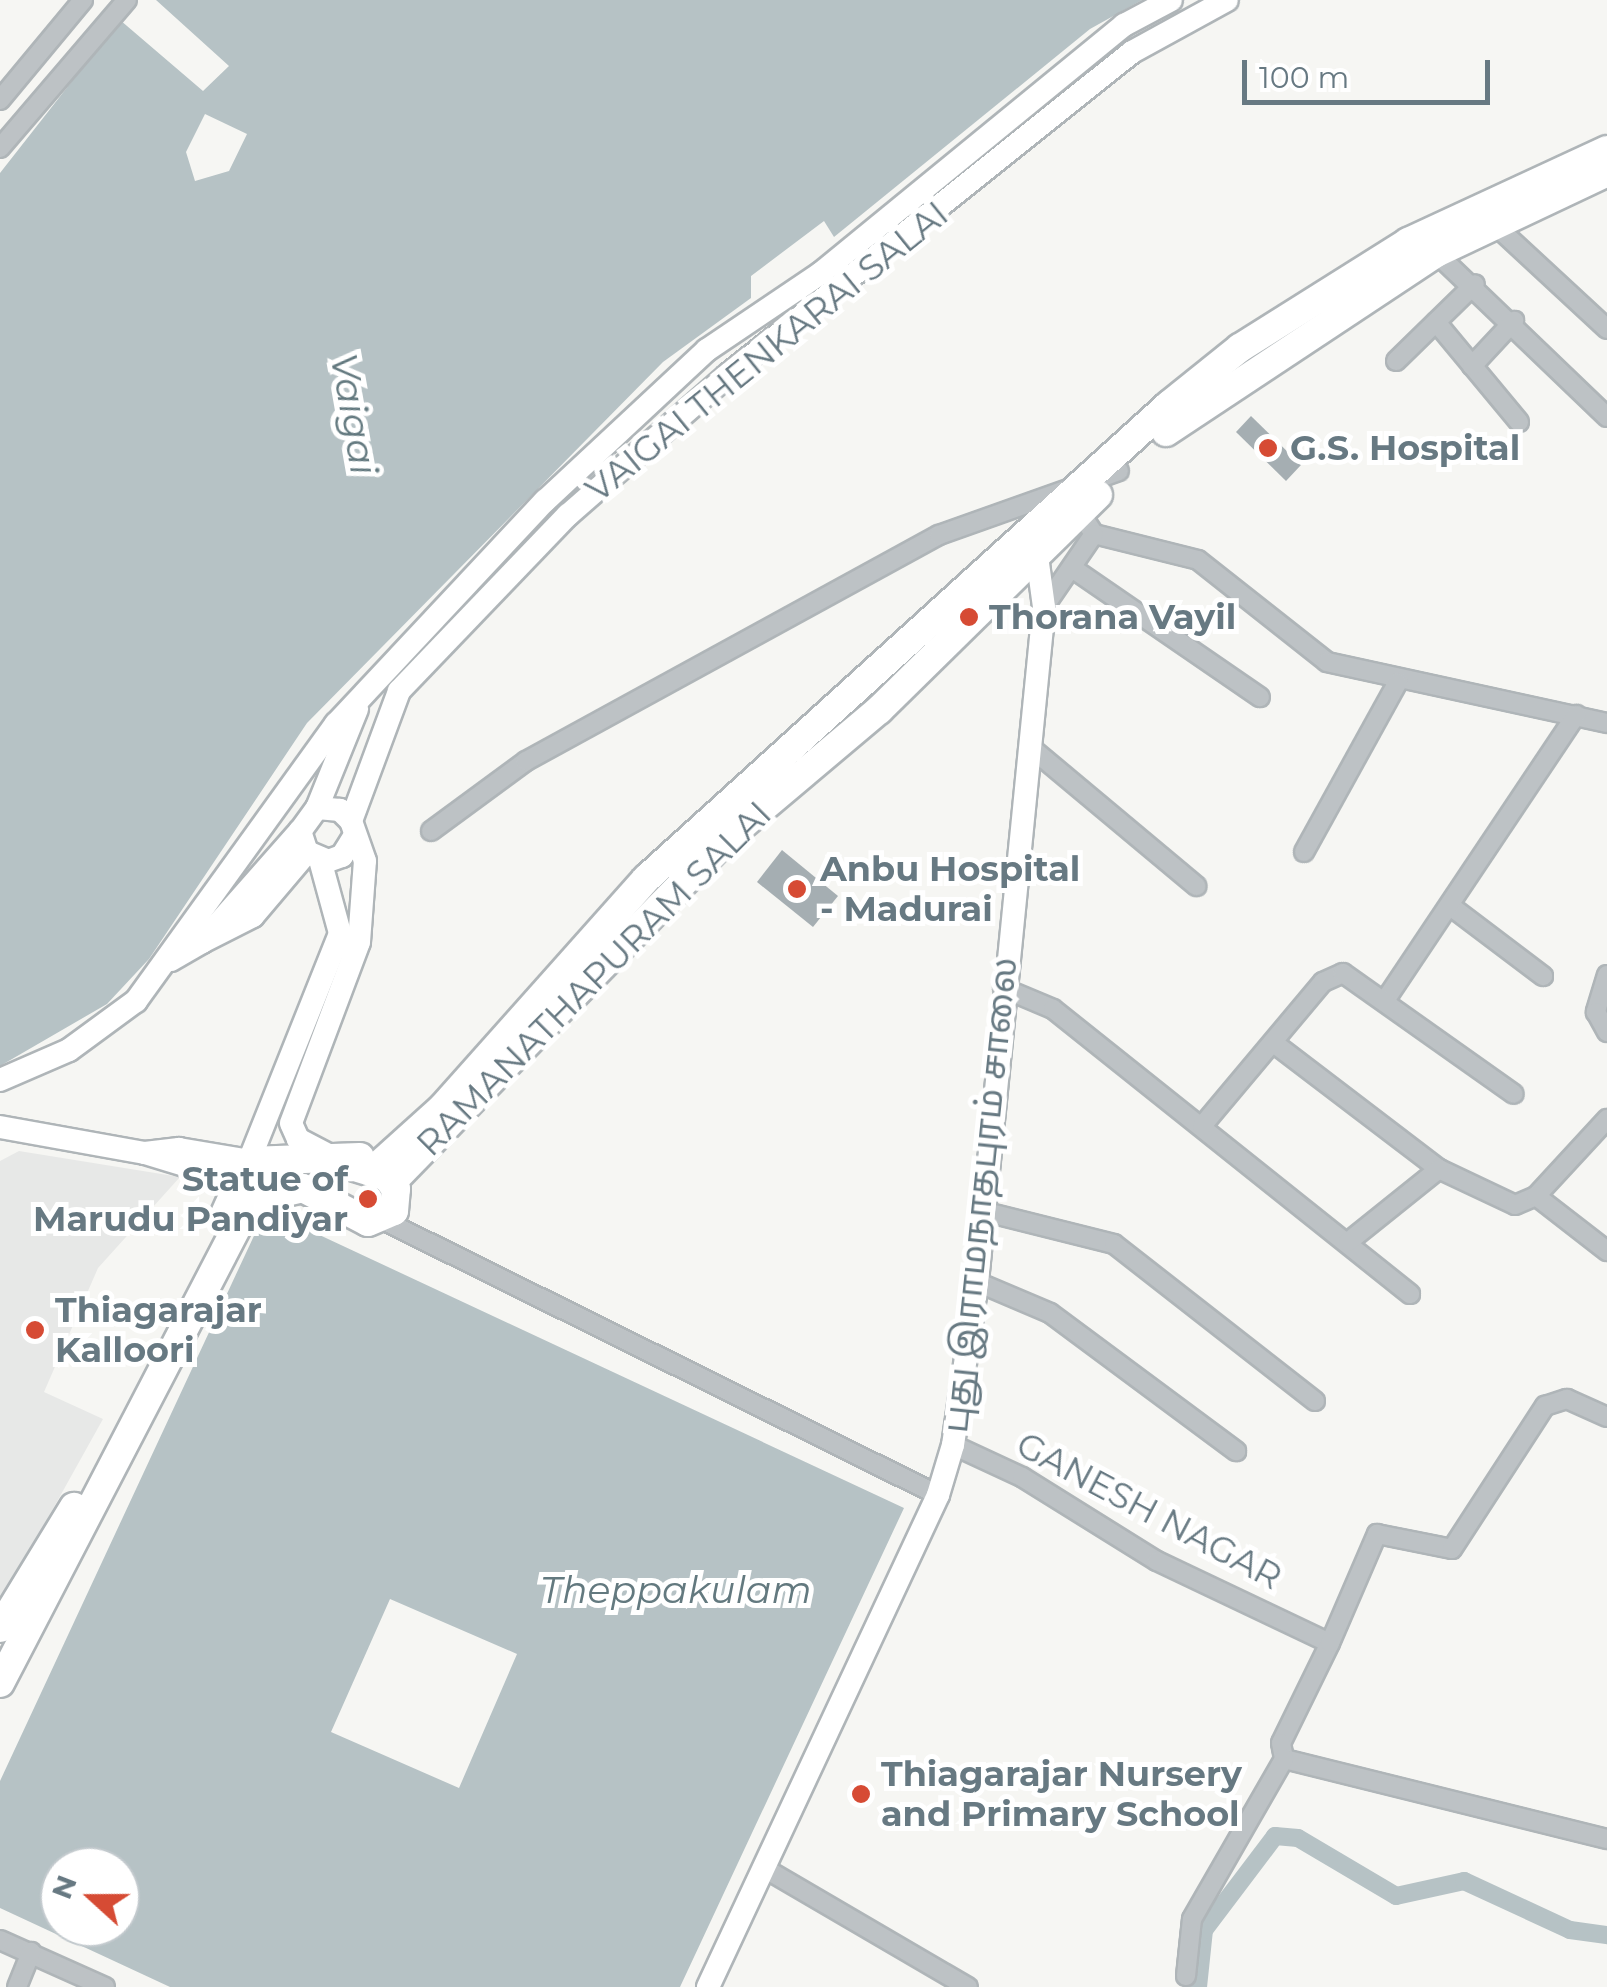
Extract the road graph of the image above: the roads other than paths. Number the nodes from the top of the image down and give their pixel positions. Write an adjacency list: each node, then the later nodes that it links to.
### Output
1 (1171, 0): 27 (main road, VAIGAI THENKARAI SALAI)
2 (1227, 0): 32 (main road, VAIGAI THENKARAI SALAI)
3 (122, 2): 6 (street)
4 (71, 4): 5 (street)
5 (0, 100)
6 (0, 148)
7 (1607, 150): 20 (highway, RAMANATHAPURAM SALAI)
8 (1607, 172): 9 (highway, RAMANATHAPURAM SALAI)
9 (1497, 227): 10 (highway, RAMANATHAPURAM SALAI); 14 (street)
10 (1436, 254): 11 (street); 19 (highway, RAMANATHAPURAM SALAI)
11 (1476, 284): 12 (street); 13 (street)
12 (1514, 321): 16 (street); 17 (street)
13 (1436, 322): 15 (street); 16 (street)
14 (1607, 329)
15 (1396, 361)
16 (1472, 366): 18 (street)
17 (1607, 417)
18 (1519, 422)
19 (1119, 471): 20 (street); 21 (highway, RAMANATHAPURAM SALAI)
20 (1089, 480): 22 (highway, RAMANATHAPURAM SALAI); 33 (street)
21 (1087, 524): 22 (highway, RAMANATHAPURAM SALAI); 23 (street); 25 (street)
22 (1036, 544): 24 (main road, புது இராமநாதபுரம் சாலை); 51 (highway, RAMANATHAPURAM SALAI); 55 (highway, RAMANATHAPURAM SALAI)
23 (1072, 568): 24 (street); 26 (street)
24 (1044, 607): 30 (main road, புது இராமநாதபுரம் சாலை)
25 (1398, 682): 28 (street); 35 (street)
26 (1260, 697)
27 (362, 699): 31 (main road, VAIGAI THENKARAI SALAI); 38 (main road, VAIGAI THENKARAI SALAI)
28 (1576, 714): 29 (street); 37 (street)
29 (1607, 723)
30 (1030, 747): 36 (street); 41 (main road, புது இராமநாதபுரம் சாலை)
31 (317, 808): 32 (main road); 34 (main road, VAIGAI THENKARAI SALAI)
32 (352, 829): 34 (main road); 52 (main road)
33 (430, 831)
34 (309, 848): 38 (main road, VAIGAI THENKARAI SALAI); 54 (main road)
35 (1304, 852)
36 (1196, 886)
37 (1453, 908): 40 (street); 42 (street)
38 (168, 961): 45 (main road, VAIGAI THENKARAI SALAI)
39 (1607, 975): 43 (street)
40 (1543, 976)
41 (1003, 988): 48 (street); 58 (main road, புது இராமநாதபுரம் சாலை)
42 (1386, 998): 44 (street); 46 (street)
43 (1607, 1032)
44 (1275, 1044): 48 (street); 53 (street)
45 (0, 1080)
46 (1514, 1094)
47 (1607, 1119): 57 (street)
48 (1202, 1126): 60 (street)
49 (12, 1128): 50 (main road); 54 (main road)
50 (0, 1142)
51 (400, 1145): 52 (highway, RAMANATHAPURAM SALAI); 55 (highway)
52 (342, 1162): 54 (highway, RAMANATHAPURAM SALAI); 55 (highway)
53 (1439, 1169): 57 (street); 60 (street)
54 (245, 1172): 56 (main road); 69 (highway)
55 (382, 1177): 59 (highway)
56 (271, 1190): 59 (highway); 71 (highway)
57 (1536, 1196): 61 (street)
58 (982, 1211): 62 (main road, புது இராமநாதபுரம் சாலை); 64 (street)
59 (383, 1220): 68 (street)
60 (1348, 1242): 63 (street)
61 (1607, 1251)
62 (977, 1282): 66 (main road, புது இராமநாதபுரம் சாலை); 67 (street)
63 (1410, 1294)
64 (1316, 1401)
65 (1607, 1417): 70 (street)
66 (953, 1446): 68 (main road, புது இராமநாதபுரம் சாலை); 70 (street, GANESH NAGAR)
67 (1236, 1451)
68 (938, 1495): 74 (main road, புது இராமநாதபுரம் சாலை)
69 (0, 1628)
70 (1330, 1643): 72 (street)
71 (0, 1683)
72 (1284, 1758): 73 (street); 77 (street)
73 (1607, 1839)
74 (764, 1868): 80 (main road, புது இராமநாதபுரம் சாலை); 81 (street)
75 (0, 1940): 76 (street)
76 (31, 1952): 78 (street); 79 (street)
77 (1186, 1976)
78 (16, 1987)
79 (105, 1987)
80 (708, 1987)
81 (968, 1987)

